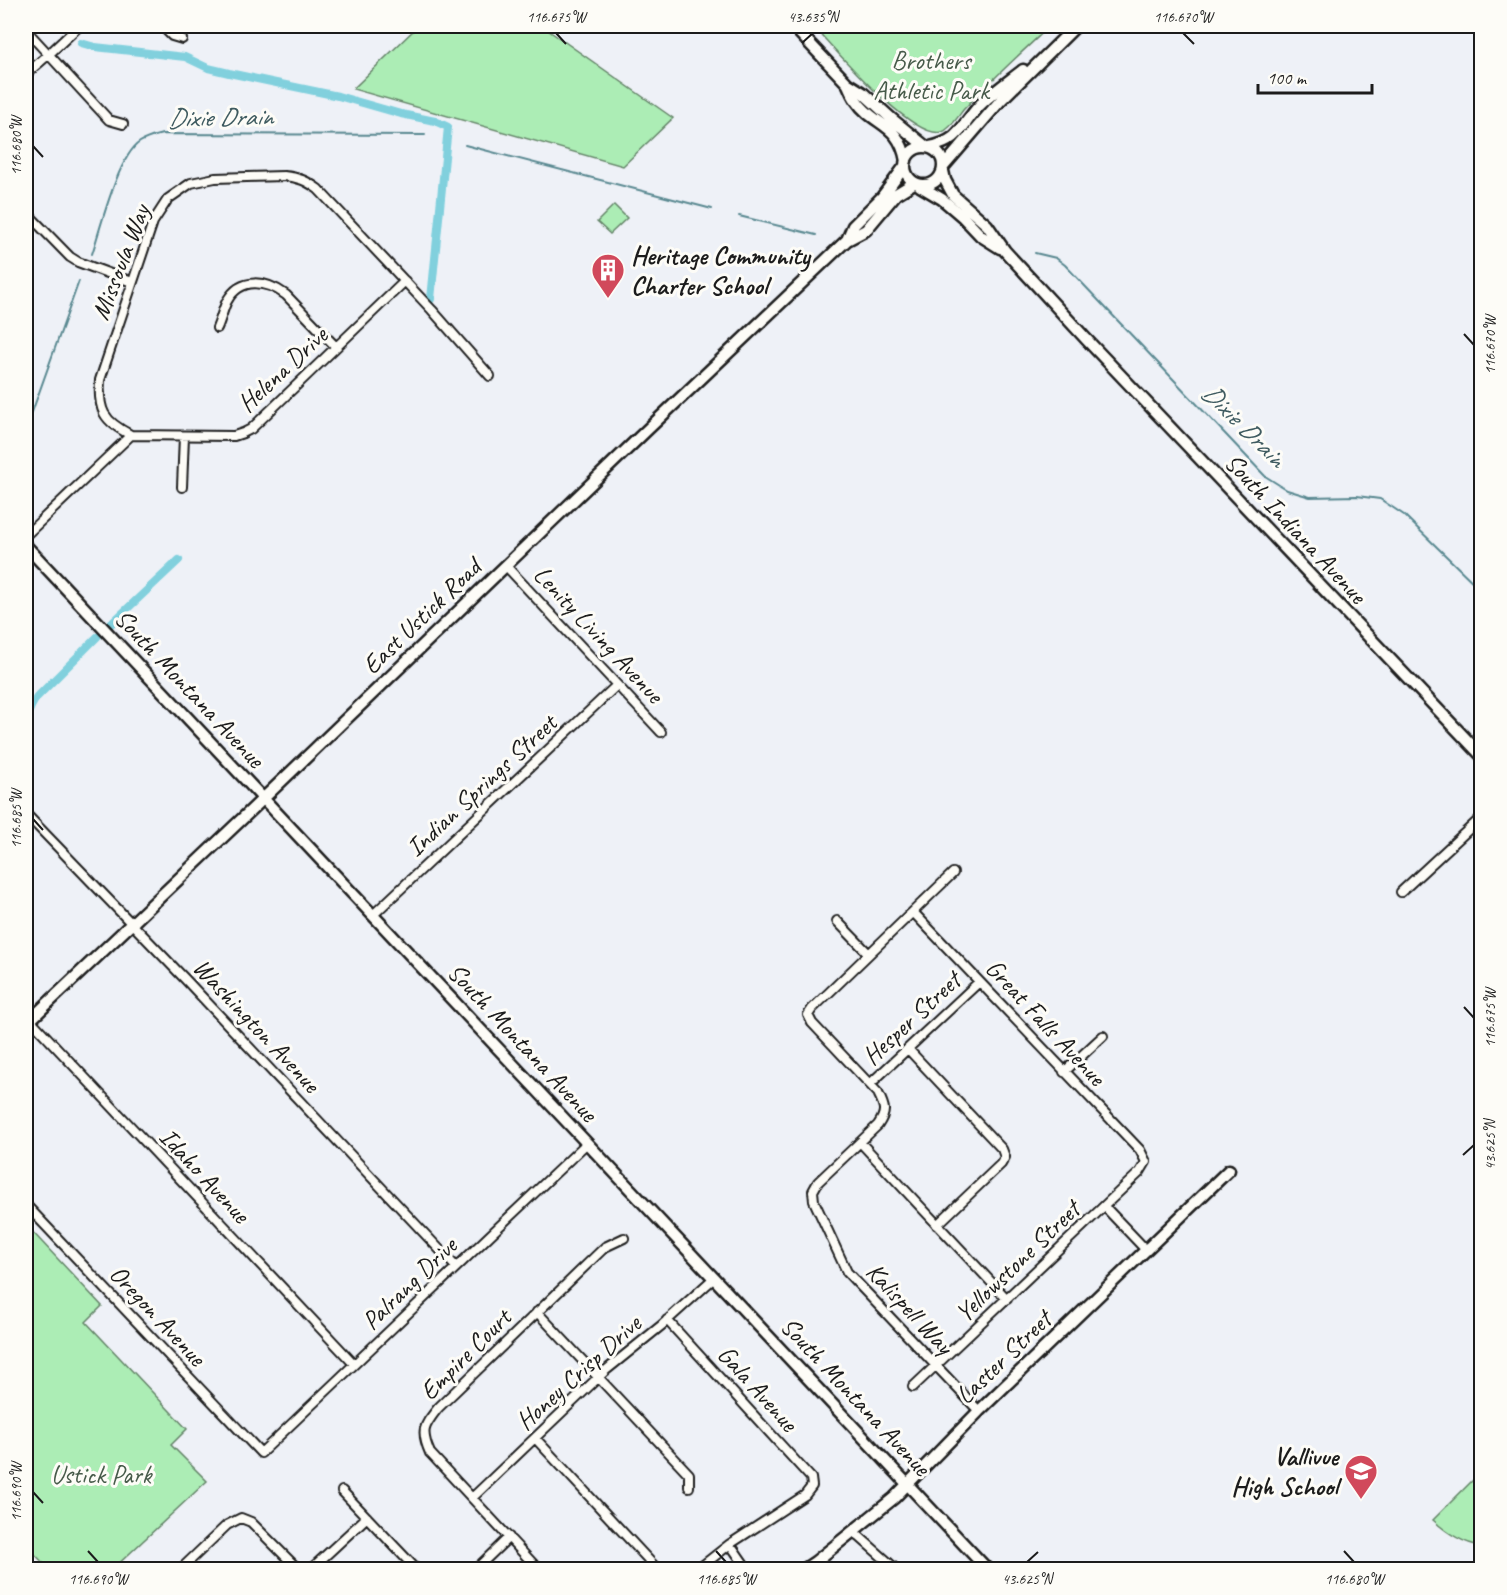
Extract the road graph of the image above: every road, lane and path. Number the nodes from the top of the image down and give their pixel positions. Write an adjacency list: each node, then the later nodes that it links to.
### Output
1 (79, 26): 8 (street)
2 (162, 26): 6 (street)
3 (794, 26): 10 (main road)
4 (1076, 26): 7 (main road)
5 (26, 30): 8 (street)
6 (182, 39)
7 (1054, 47): 12 (main road); 14 (main road)
8 (48, 55): 9 (street); 11 (street)
9 (26, 74)
10 (847, 83): 12 (main road); 13 (main road)
11 (123, 124)
12 (927, 147): 13 (main road); 14 (main road)
13 (905, 163): 15 (main road); 17 (main road, East Ustick Road)
14 (944, 169): 15 (main road); 18 (main road, South Indiana Avenue)
15 (917, 184): 17 (main road, East Ustick Road); 18 (main road, South Indiana Avenue)
16 (26, 212): 19 (street)
17 (847, 240): 29 (main road, East Ustick Road)
18 (1005, 251): 32 (main road, South Indiana Avenue)
19 (132, 282): 20 (street, Missoula Way); 24 (street, Missoula Way)
20 (405, 282): 22 (street, Helena Drive); 23 (street, Missoula Way)
21 (218, 328): 22 (street)
22 (336, 347): 25 (street, Helena Drive)
23 (490, 376)
24 (131, 435): 25 (street, Helena Drive); 27 (street)
25 (184, 436): 26 (street)
26 (182, 487)
27 (26, 535)
28 (26, 546): 33 (main road, South Montana Avenue)
29 (506, 566): 30 (street, Lenity Living Avenue); 33 (main road, East Ustick Road)
30 (617, 685): 31 (street, Lenity Living Avenue); 39 (street, Indian Springs Street)
31 (661, 732)
32 (1482, 756)
33 (263, 798): 39 (main road, South Montana Avenue); 41 (main road, East Ustick Road)
34 (26, 814): 41 (street, Washington Avenue)
35 (1482, 817): 37 (street)
36 (953, 873): 38 (street)
37 (1401, 892)
38 (913, 912): 42 (street); 43 (street, Great Falls Avenue)
39 (373, 915): 50 (main road, South Montana Avenue)
40 (837, 921): 42 (street)
41 (131, 923): 44 (main road, East Ustick Road); 58 (street, Washington Avenue)
42 (869, 954): 48 (street)
43 (980, 982): 46 (street, Hesper Street); 47 (street, Great Falls Avenue)
44 (27, 1019): 63 (street, Idaho Avenue)
45 (1103, 1036): 47 (street)
46 (908, 1049): 48 (street, Hesper Street); 55 (street)
47 (1064, 1072): 51 (street, Great Falls Avenue)
48 (870, 1084): 49 (street)
49 (860, 1142): 55 (street); 64 (street, Kalispell Way)
50 (587, 1143): 58 (street, Palrang Drive); 59 (main road, South Montana Avenue)
51 (1146, 1162): 54 (street, Yellowstone Street)
52 (1229, 1170): 57 (main road, Laster Street)
53 (26, 1205): 69 (street, Oregon Avenue)
54 (1104, 1206): 57 (street); 60 (street, Yellowstone Street)
55 (937, 1225): 60 (street)
56 (624, 1239): 61 (street, Empire Court)
57 (1146, 1250): 67 (main road, Laster Street)
58 (456, 1267): 63 (street, Palrang Drive)
59 (714, 1278): 62 (street, Honey Crisp Drive); 70 (main road, South Montana Avenue)
60 (1007, 1299): 64 (street, Yellowstone Street)
61 (537, 1312): 65 (street); 73 (street, Empire Court)
62 (667, 1320): 65 (street, Honey Crisp Drive); 77 (street, Gala Avenue)
63 (354, 1364): 69 (street, Palrang Drive)
64 (936, 1367): 66 (street, Yellowstone Street); 67 (street, Kalispell Way)
65 (598, 1378): 68 (street, Honey Crisp Drive); 71 (street)
66 (913, 1387)
67 (979, 1411): 70 (main road, Laster Street)
68 (535, 1438): 73 (street, Honey Crisp Drive); 84 (street)
69 (261, 1453)
70 (907, 1484): 75 (main road, Laster Street); 89 (main road, South Montana Avenue)
71 (689, 1487)
72 (342, 1491): 74 (street)
73 (472, 1498): 76 (street, Empire Court)
74 (367, 1517): 80 (street); 81 (street)
75 (854, 1532): 87 (main road, Laster Street); 88 (street)
76 (509, 1537): 82 (street); 83 (street, Empire Court)
77 (730, 1544): 85 (street); 86 (street)
78 (180, 1569): 79 (street)
79 (299, 1569)
80 (310, 1569)
81 (417, 1569)
82 (475, 1569)
83 (539, 1569)
84 (658, 1569)
85 (697, 1569)
86 (748, 1569)
87 (803, 1569)
88 (897, 1569)
89 (988, 1569)

